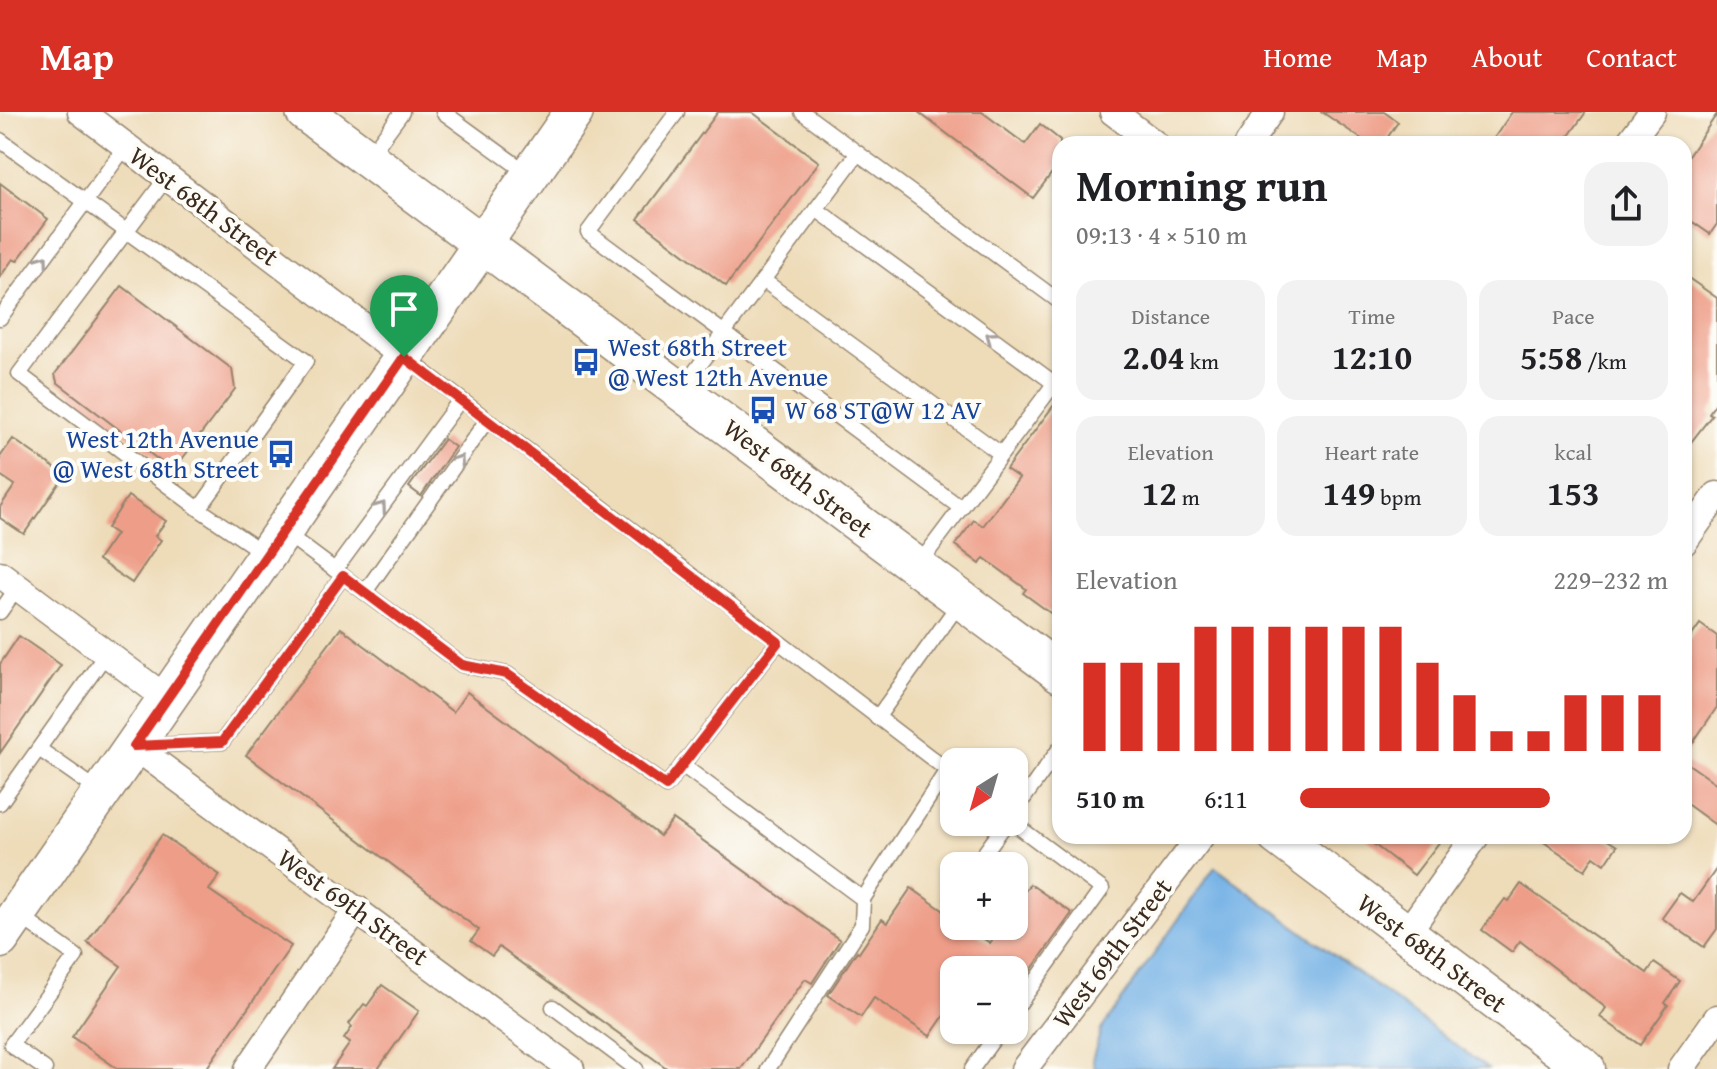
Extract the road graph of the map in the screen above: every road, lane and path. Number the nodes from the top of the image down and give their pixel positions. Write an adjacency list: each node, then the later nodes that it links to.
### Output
1 (81, 112): 16 (street, West 68th Street)
2 (402, 112): 18 (lane)
3 (443, 112): 11 (lane)
4 (677, 112): 28 (lane)
5 (802, 112): 17 (lane)
6 (1113, 112): 12 (street)
7 (1270, 112): 13 (street)
8 (1652, 112): 14 (street)
9 (571, 113): 19 (main road)
10 (316, 115): 18 (main road, West 68th Street)
11 (463, 118): 19 (lane)
12 (1142, 136)
13 (1254, 136)
14 (1634, 136)
15 (0, 140): 21 (lane)
16 (126, 146): 20 (street, West 68th Street); 21 (lane)
17 (858, 153): 22 (lane); 26 (lane)
18 (368, 159): 24 (main road, West 68th Street)
19 (530, 175): 24 (main road)
20 (167, 177): 23 (lane); 29 (street, West 68th Street)
21 (86, 202): 23 (lane); 27 (lane, one-way to 21)
22 (816, 209): 25 (lane); 30 (lane, one-way to 22)
23 (126, 231): 38 (lane); 38 (lane)
24 (483, 244): 29 (main road); 32 (main road, West 68th Street)
25 (763, 280): 28 (lane); 35 (lane)
26 (1052, 296)
27 (2, 310)
28 (723, 334): 32 (lane); 37 (lane)
29 (404, 357): 33 (lane); 40 (main road)
30 (1052, 375)
31 (1052, 386): 35 (lane)
32 (680, 391): 41 (main road, West 68th Street)
33 (460, 400): 34 (lane); 42 (lane, one-way to 33)
34 (487, 420): 44 (lane, one-way to 34); 47 (lane)
35 (1001, 454): 37 (lane)
36 (1717, 495): 39 (street)
37 (961, 508): 41 (lane)
38 (199, 509): 40 (lane)
39 (1692, 531)
40 (275, 544): 42 (lane); 50 (main road)
41 (917, 567): 45 (main road, West 68th Street)
42 (339, 573): 44 (lane); 52 (lane)
43 (9, 581): 46 (lane); 48 (street)
44 (365, 592): 55 (lane)
45 (962, 600): 49 (main road, West 68th Street); 51 (lane)
46 (0, 612)
47 (778, 642): 51 (lane); 55 (lane)
48 (106, 654): 50 (street); 53 (lane)
49 (1052, 667)
50 (167, 699): 52 (main road)
51 (877, 718): 65 (lane)
52 (134, 746): 56 (main road); 66 (street, West 69th Street)
53 (39, 749): 56 (lane); 58 (lane)
54 (1052, 759): 57 (lane)
55 (682, 765): 65 (lane)
56 (102, 793): 67 (main road)
57 (1028, 793)
58 (0, 803)
59 (1028, 835): 69 (lane)
60 (999, 836): 64 (lane)
61 (1195, 844): 79 (street, West 69th Street)
62 (1293, 844): 68 (main road, West 68th Street)
63 (1470, 844): 68 (street)
64 (986, 852)
65 (863, 899): 77 (lane)
66 (357, 909): 74 (street); 75 (street, West 69th Street)
67 (5, 931): 73 (lane)
68 (1406, 934): 80 (main road, West 68th Street)
69 (1028, 992)
70 (553, 1007): 76 (lane)
71 (1717, 1018): 81 (street)
72 (990, 1044): 78 (lane)
73 (45, 1069)
74 (248, 1069)
75 (571, 1069)
76 (636, 1069)
77 (768, 1069)
78 (972, 1069)
79 (1024, 1069)
80 (1586, 1069)
81 (1681, 1069)

